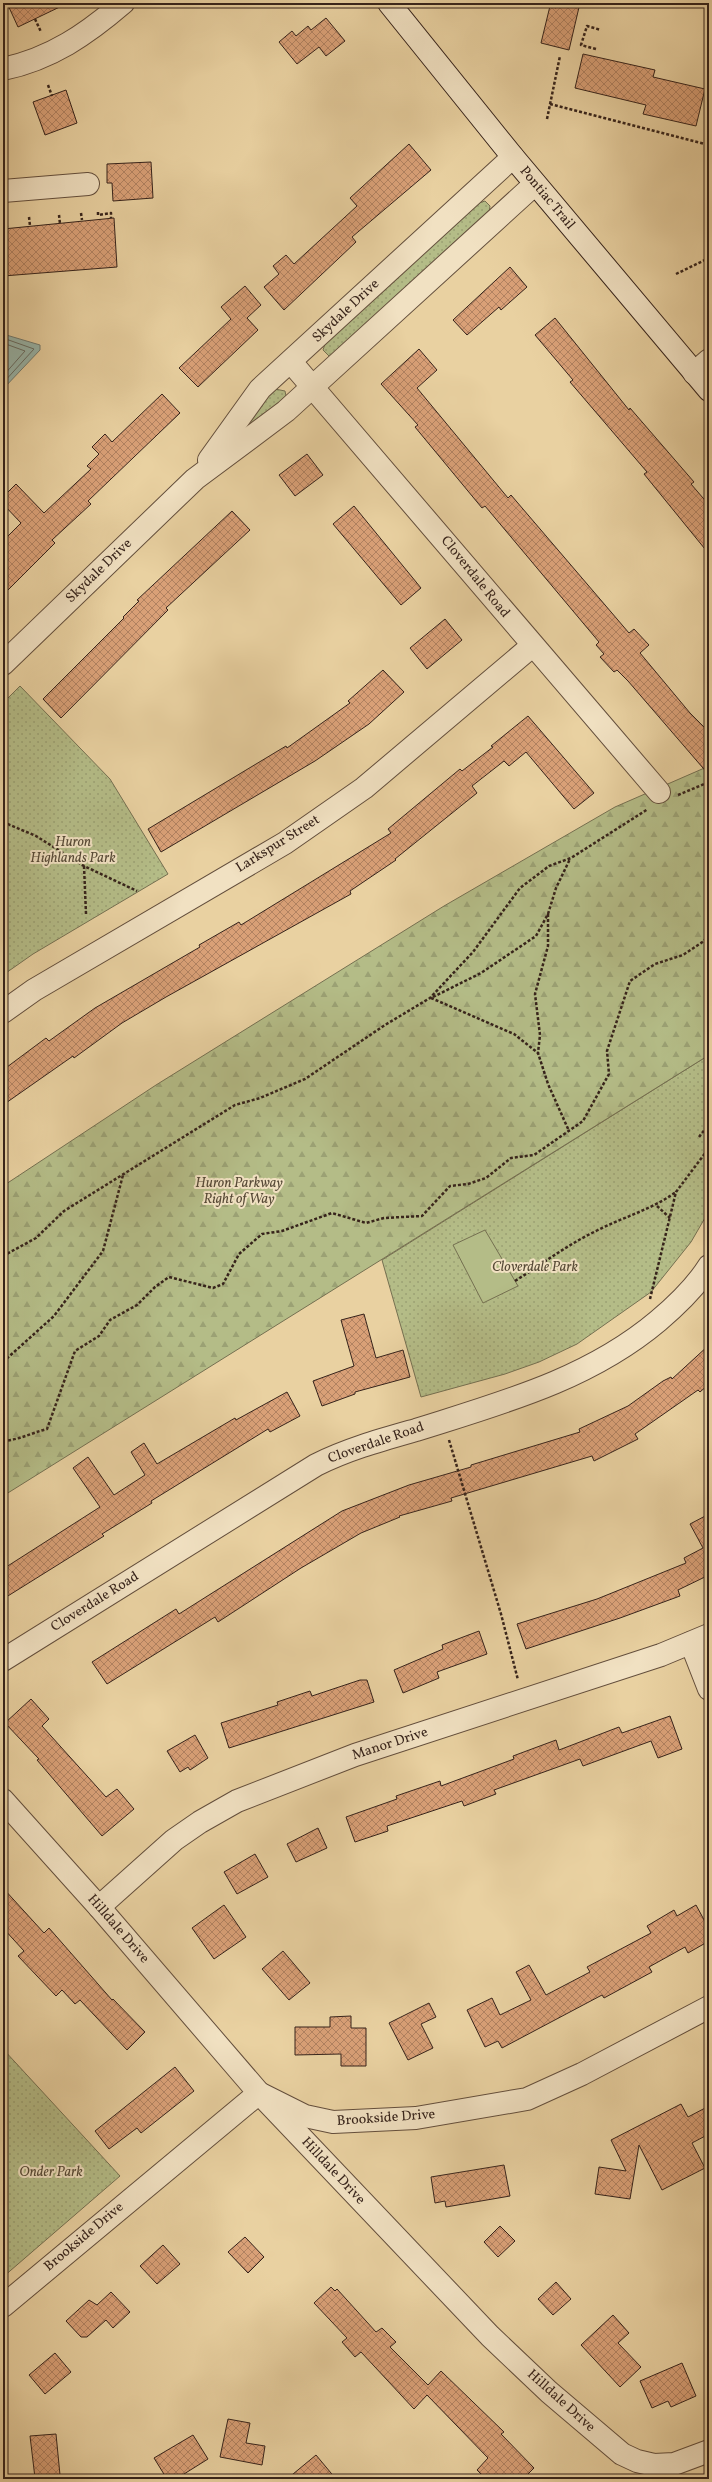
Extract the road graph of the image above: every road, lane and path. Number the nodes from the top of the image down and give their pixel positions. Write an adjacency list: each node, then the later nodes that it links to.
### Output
1 (389, 3): 14 (street, Pontiac Trail)
2 (113, 6): 8 (street)
3 (35, 19): 5 (path)
4 (601, 30): 6 (path)
5 (41, 32)
6 (596, 49)
7 (560, 56): 11 (path)
8 (3, 69)
9 (48, 85): 10 (path)
10 (52, 96)
11 (550, 104): 12 (path); 13 (path)
12 (547, 120)
13 (709, 145)
14 (513, 157): 16 (street, Pontiac Trail); 30 (street, Skydale Drive)
15 (88, 184): 17 (street)
16 (535, 184): 31 (street, Pontiac Trail); 32 (street, Skydale Drive)
17 (3, 191)
18 (98, 212): 22 (path)
19 (81, 213): 24 (path)
20 (59, 215): 25 (path)
21 (29, 218): 26 (path)
22 (112, 218)
23 (6, 219): 27 (path)
24 (82, 220)
25 (60, 224)
26 (30, 226)
27 (7, 227)
28 (709, 258): 29 (path)
29 (676, 274)
30 (291, 362): 32 (street, Cloverdale Road); 34 (street, Skydale Drive)
31 (702, 367): 33 (street, Pontiac Trail)
32 (313, 387): 34 (street, Skydale Drive); 35 (street, Cloverdale Road)
33 (709, 390)
34 (196, 479): 36 (street, Skydale Drive)
35 (532, 646): 38 (street, Cloverdale Road); 47 (street, Larkspur Street)
36 (3, 664)
37 (709, 782): 38 (path)
38 (662, 799): 40 (path)
39 (3, 822): 41 (path)
40 (571, 858): 44 (path); 46 (path)
41 (84, 866): 42 (path); 43 (path)
42 (137, 890)
43 (86, 914)
44 (548, 914): 46 (path); 48 (path)
45 (709, 933): 50 (path)
46 (430, 998): 48 (path); 53 (path)
47 (3, 1012)
48 (538, 1053): 50 (path)
49 (709, 1124): 51 (path)
50 (569, 1131): 63 (path)
51 (699, 1137)
52 (709, 1148): 54 (path)
53 (124, 1174): 57 (path); 61 (path)
54 (676, 1192): 55 (path); 56 (path)
55 (657, 1206): 56 (path); 59 (path)
56 (670, 1218): 60 (path)
57 (3, 1256)
58 (709, 1266): 65 (street, Cloverdale Road)
59 (515, 1282)
60 (649, 1301)
61 (3, 1362)
62 (447, 1436): 67 (path)
63 (3, 1440)
64 (700, 1639): 66 (street); 67 (street, Manor Drive)
65 (3, 1660)
66 (709, 1689)
67 (523, 1701): 69 (street, Manor Drive)
68 (3, 1800): 69 (street, Hilldale Drive)
69 (99, 1907): 71 (street, Hilldale Drive)
70 (709, 2007): 71 (street, Brookside Drive)
71 (259, 2093): 72 (street, Brookside Drive); 73 (street, Hilldale Drive)
72 (3, 2306)
73 (709, 2451)

